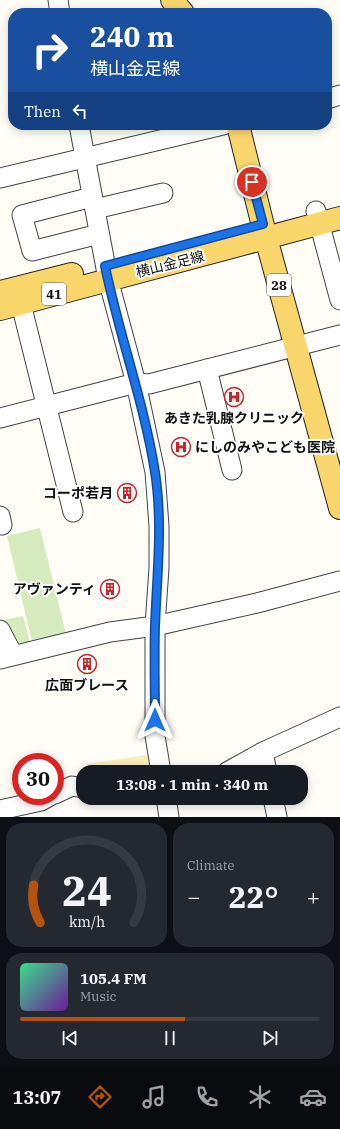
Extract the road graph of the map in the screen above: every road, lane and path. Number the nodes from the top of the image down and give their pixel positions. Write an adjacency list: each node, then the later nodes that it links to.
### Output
1 (172, 0): 2 (main road)
2 (179, 8)
3 (80, 130): 6 (street)
4 (201, 130): 6 (street)
5 (239, 130): 12 (main road, 28)
6 (84, 157): 7 (street); 9 (street)
7 (0, 178)
8 (163, 193): 9 (street)
9 (93, 203): 13 (street); 13 (street)
10 (340, 204): 11 (main road, 横山金足線 / 41)
11 (325, 217): 12 (main road, 横山金足線 / 41); 16 (street)
12 (264, 231): 14 (main road, 横山金足線 / 41); 20 (main road, 28)
13 (99, 234): 14 (street)
14 (107, 272): 15 (main road, 横山金足線 / 41); 17 (main road, 横山金足線 / 41); 22 (street)
15 (0, 292)
16 (340, 300)
17 (21, 304): 18 (main road, 横山金足線 / 41); 23 (street)
18 (0, 309)
19 (340, 335): 20 (street)
20 (296, 346): 21 (street); 26 (main road, 28)
21 (207, 369): 22 (street); 25 (street)
22 (136, 383): 23 (street); 31 (street)
23 (47, 406): 24 (street); 27 (street)
24 (0, 418)
25 (232, 470)
26 (340, 508)
27 (73, 512)
28 (0, 516): 29 (street)
29 (0, 525)
30 (340, 581): 31 (street)
31 (155, 626): 33 (street); 36 (street)
32 (0, 630): 33 (street)
33 (6, 657)
34 (340, 717): 35 (street)
35 (263, 752): 37 (street); 38 (street)
36 (160, 765)
37 (240, 765)
38 (266, 765)
39 (76, 787): 40 (street)
40 (64, 790)
41 (25, 805): 44 (street)
42 (167, 805): 46 (street)
43 (274, 805): 47 (street)
44 (0, 811): 45 (street)
45 (1, 817)
46 (169, 817)
47 (277, 817)

